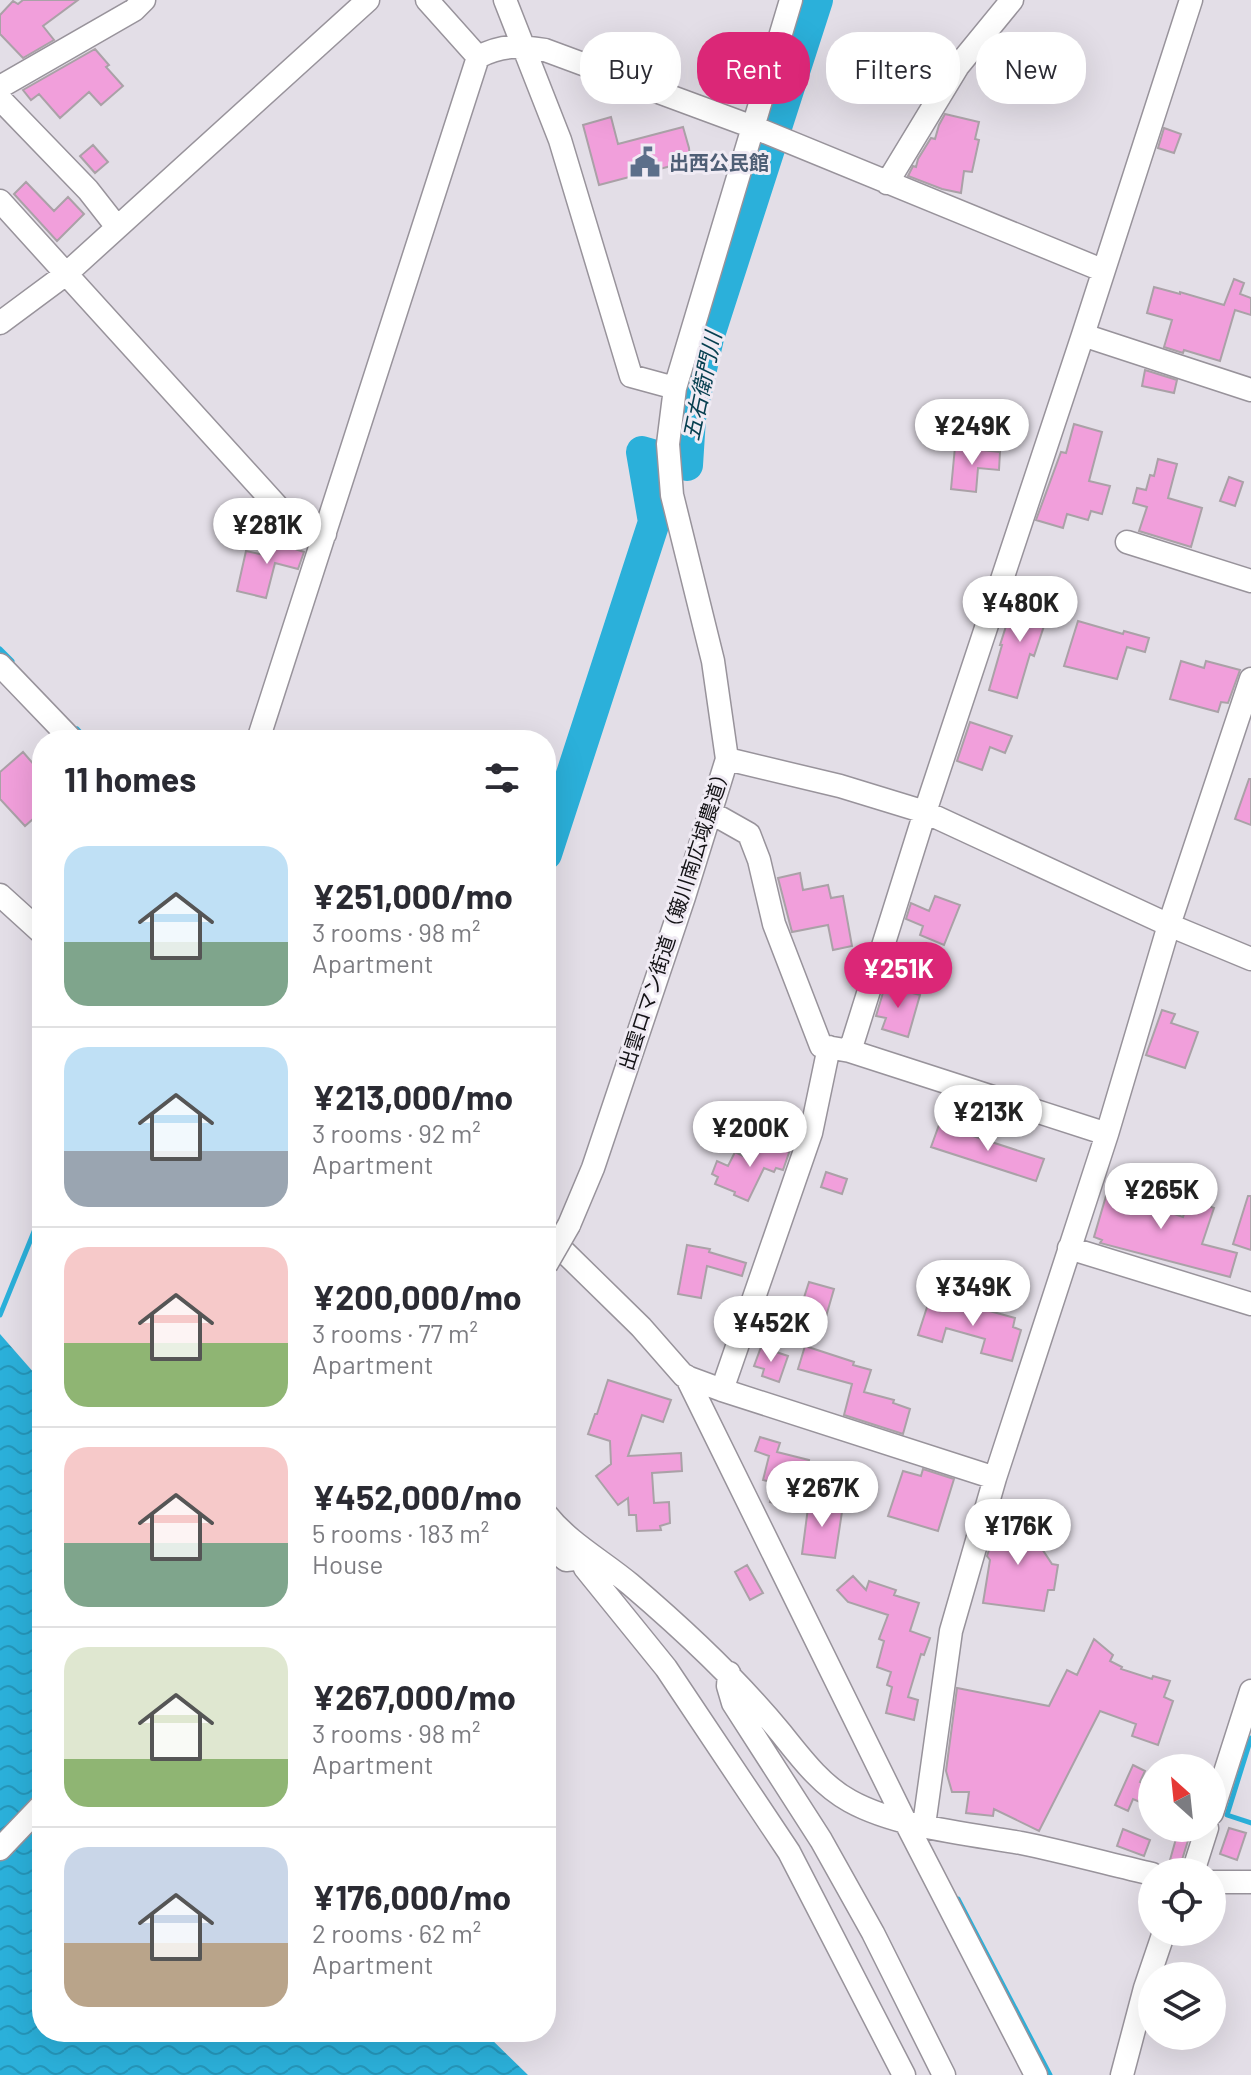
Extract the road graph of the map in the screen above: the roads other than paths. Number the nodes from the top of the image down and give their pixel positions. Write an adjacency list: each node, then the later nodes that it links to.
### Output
1 (144, 0): 10 (street)
2 (368, 0): 15 (street)
3 (427, 0): 9 (street)
4 (505, 0): 8 (street)
5 (791, 0): 12 (street, 出雲ロマン街道（簸川南広域農道）)
6 (1012, 0): 13 (street)
7 (1191, 0): 16 (street)
8 (523, 47): 9 (street); 12 (street); 20 (street)
9 (478, 57): 22 (street)
10 (0, 87)
11 (0, 99): 15 (street)
12 (753, 127): 13 (street); 20 (street, 出雲ロマン街道（簸川南広域農道）)
13 (887, 183): 16 (street)
14 (0, 201): 17 (street)
15 (117, 227): 17 (street)
16 (1102, 270): 19 (street)
17 (66, 274): 18 (street); 22 (street)
18 (0, 323)
19 (1083, 335): 21 (street); 31 (street)
20 (675, 388): 29 (street, 出雲ロマン街道（簸川南広域農道）)
21 (1251, 390)
22 (325, 534): 28 (street)
23 (1127, 542): 24 (street)
24 (1251, 581)
25 (0, 665): 27 (street)
26 (1251, 679): 34 (street)
27 (62, 730)
28 (261, 730)
29 (727, 759): 30 (street, 出雲ロマン街道（簸川南広域農道）); 31 (street)
30 (710, 812): 36 (street); 39 (street, 出雲ロマン街道（簸川南広域農道）, bridge)
31 (925, 812): 34 (street); 36 (street)
32 (0, 895): 33 (street)
33 (32, 924)
34 (1169, 925): 35 (street); 37 (street)
35 (1251, 959)
36 (839, 1049): 37 (street); 43 (street)
37 (1107, 1134): 40 (street)
38 (556, 1244): 42 (street)
39 (556, 1248)
40 (1069, 1248): 41 (street); 44 (street)
41 (1251, 1304)
42 (686, 1376): 43 (street); 52 (street)
43 (722, 1390): 44 (street)
44 (995, 1478): 52 (street)
45 (556, 1525): 46 (street)
46 (576, 1547): 47 (street); 48 (street); 58 (street)
47 (556, 1552)
48 (729, 1673): 52 (street); 59 (street)
49 (1251, 1691): 50 (street)
50 (1226, 1769)
51 (32, 1815): 53 (street)
52 (915, 1823): 54 (street); 60 (street)
53 (0, 1849)
54 (1138, 1871)
55 (1226, 1882): 56 (street)
56 (1251, 1882)
57 (1159, 1946): 61 (street)
58 (904, 2075)
59 (944, 2075)
60 (1036, 2075)
61 (1122, 2075)

